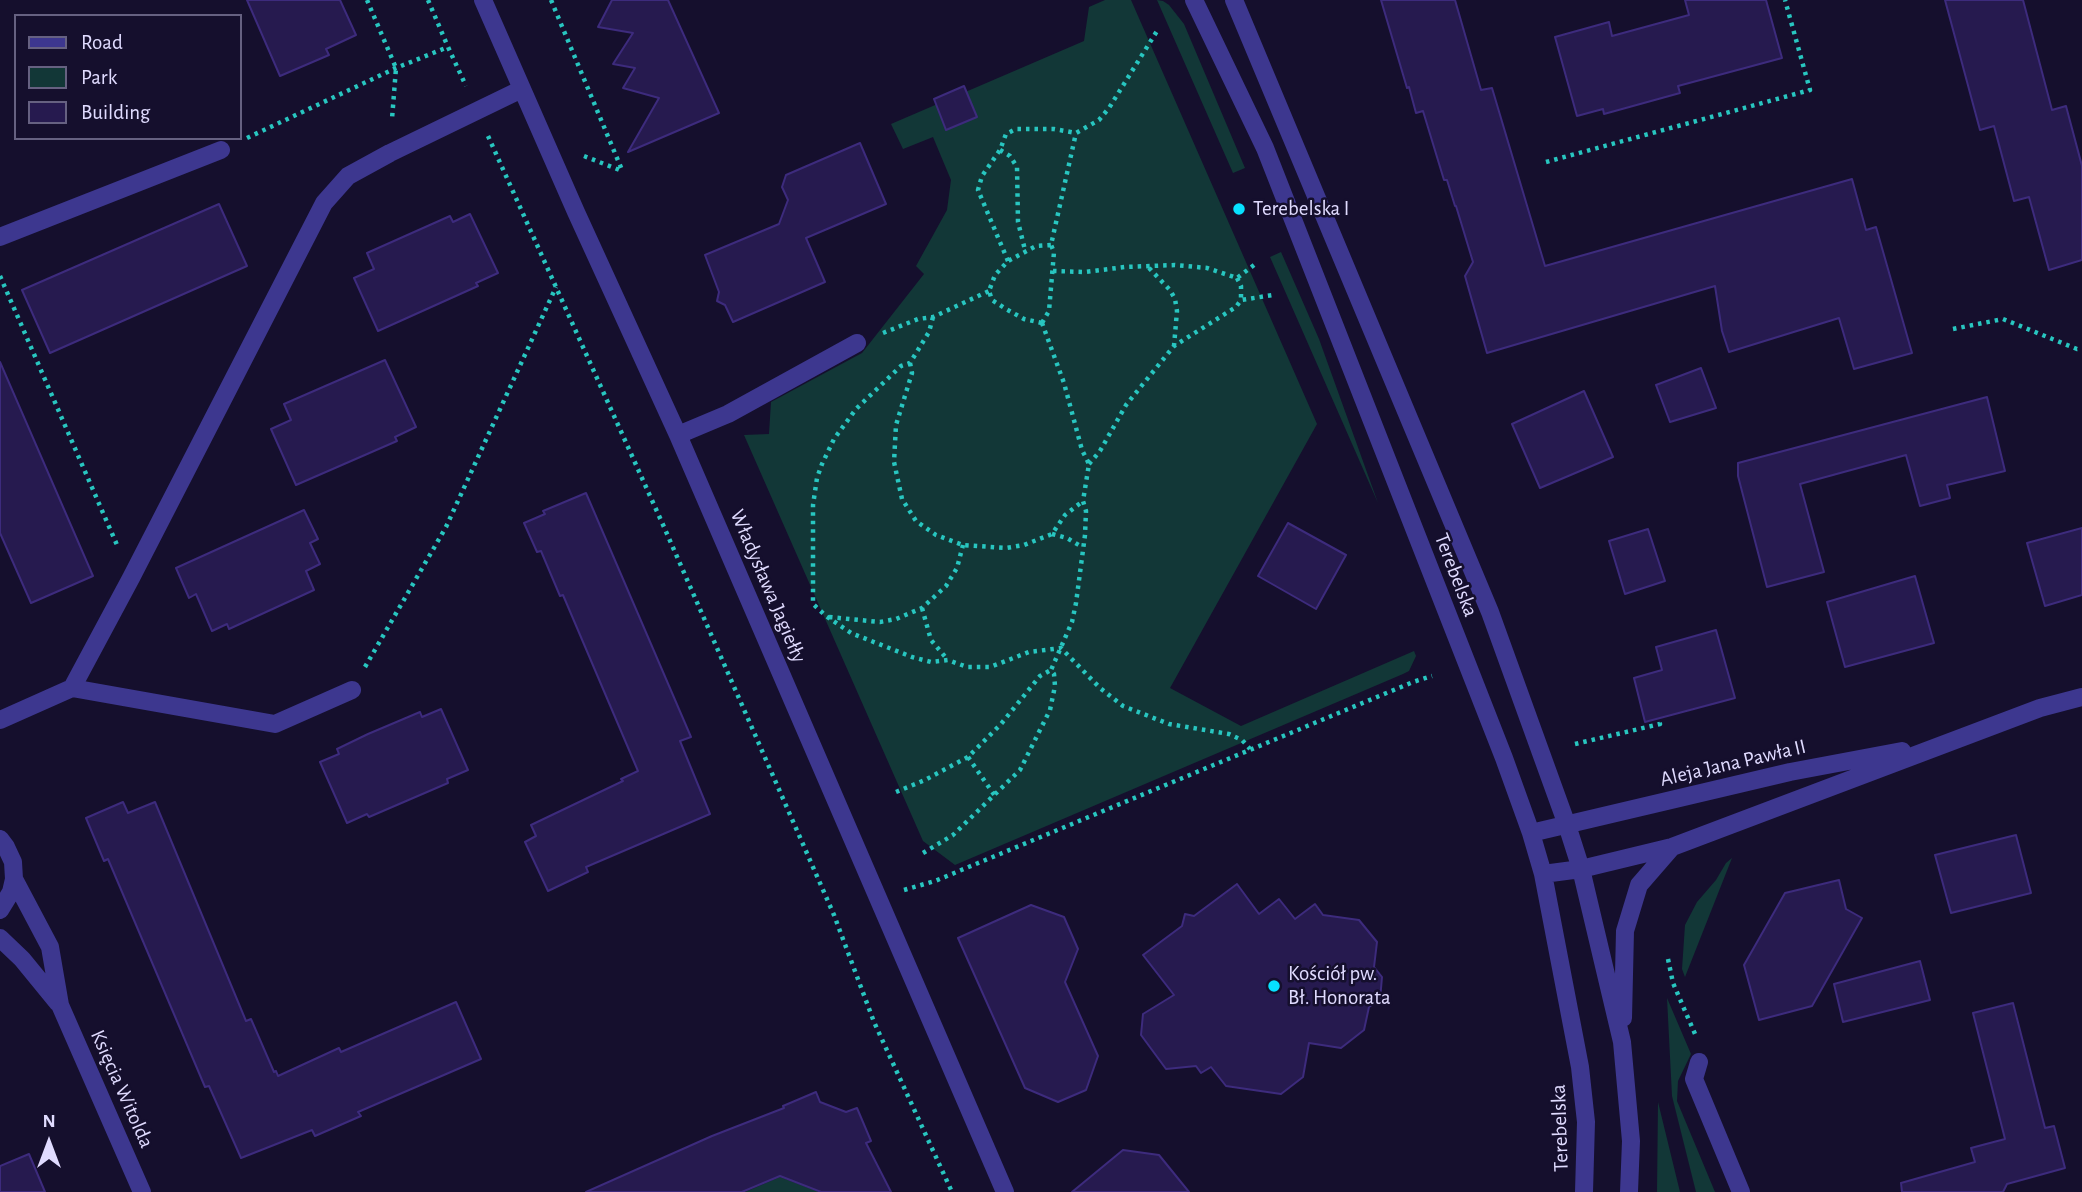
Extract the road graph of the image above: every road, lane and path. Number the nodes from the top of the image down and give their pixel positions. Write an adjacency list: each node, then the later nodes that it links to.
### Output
1 (367, 0): 10 (path)
2 (428, 0): 9 (path)
3 (483, 0): 11 (street, Władysława Jagiełły)
4 (551, 0): 18 (path)
5 (1194, 0): 64 (street, Terebelska)
6 (1234, 0): 63 (street, Terebelska)
7 (1785, 0): 17 (path)
8 (1157, 31): 13 (path)
9 (448, 47): 10 (path); 12 (path)
10 (396, 68): 14 (path); 16 (path)
11 (522, 89): 12 (street); 39 (street, Władysława Jagiełły)
12 (477, 111): 16 (street); 28 (path)
13 (1076, 133): 15 (path); 20 (path)
14 (221, 150): 19 (street)
15 (1000, 150): 21 (path); 22 (path)
16 (390, 153): 45 (street)
17 (1546, 162)
18 (622, 171)
19 (0, 237)
20 (1051, 245): 21 (path); 25 (path)
21 (1025, 250): 22 (path)
22 (1008, 261): 29 (path)
23 (1258, 262): 27 (path)
24 (1148, 268): 25 (path); 27 (path); 36 (path)
25 (1053, 271): 33 (path)
26 (0, 276): 45 (path)
27 (1237, 278): 31 (path)
28 (556, 286): 53 (path); 80 (path)
29 (989, 291): 32 (path); 33 (path)
30 (1273, 295): 31 (path)
31 (1241, 300): 36 (path)
32 (933, 317): 35 (path); 38 (path)
33 (1042, 323): 40 (path)
34 (1953, 330): 37 (path)
35 (857, 344): 39 (street)
36 (1174, 346): 40 (path)
37 (2082, 348)
38 (910, 363): 43 (path); 47 (path)
39 (678, 435): 81 (street, Władysława Jagiełły)
40 (1089, 464): 41 (path)
41 (1083, 500): 42 (path); 44 (path)
42 (1052, 534): 43 (path); 44 (path)
43 (963, 545): 46 (path)
44 (1082, 547): 48 (path)
45 (131, 578): 52 (street)
46 (922, 608): 47 (path); 49 (path)
47 (826, 616): 49 (path)
48 (1061, 648): 49 (path); 50 (path); 59 (path)
49 (948, 660)
50 (1051, 670): 60 (path); 62 (path)
51 (1432, 676): 59 (path)
52 (72, 688): 53 (street); 56 (street)
53 (352, 690)
54 (2082, 697): 57 (street, Aleja Jana Pawła II)
55 (1658, 719): 58 (path)
56 (0, 720)
57 (1947, 743): 63 (street, Aleja Jana Pawła II); 66 (street, Aleja Jana Pawła II)
58 (1575, 744)
59 (1250, 749): 71 (path)
60 (968, 757): 61 (path); 62 (path)
61 (896, 792)
62 (995, 796): 67 (path)
63 (1567, 825): 64 (street, Aleja Jana Pawła II); 68 (street, Terebelska)
64 (1531, 833): 69 (street, Terebelska)
65 (0, 839): 70 (street, Księcia Witolda)
66 (1672, 847): 68 (street, Aleja Jana Pawła II); 77 (street, Terebelska)
67 (923, 853)
68 (1581, 869): 69 (street, Aleja Jana Pawła II); 77 (street, Terebelska)
69 (1543, 874): 82 (street, Terebelska)
70 (14, 879): 72 (street); 75 (street, Księcia Witolda)
71 (902, 891)
72 (0, 910)
73 (0, 938): 75 (street, Księcia Witolda)
74 (1668, 959): 76 (path)
75 (60, 1004): 79 (street, Księcia Witolda)
76 (1695, 1033)
77 (1622, 1042): 83 (street, Terebelska)
78 (1699, 1062): 84 (street)
79 (142, 1192)
80 (952, 1192)
81 (1005, 1192)
82 (1584, 1192)
83 (1629, 1192)
84 (1741, 1192)

